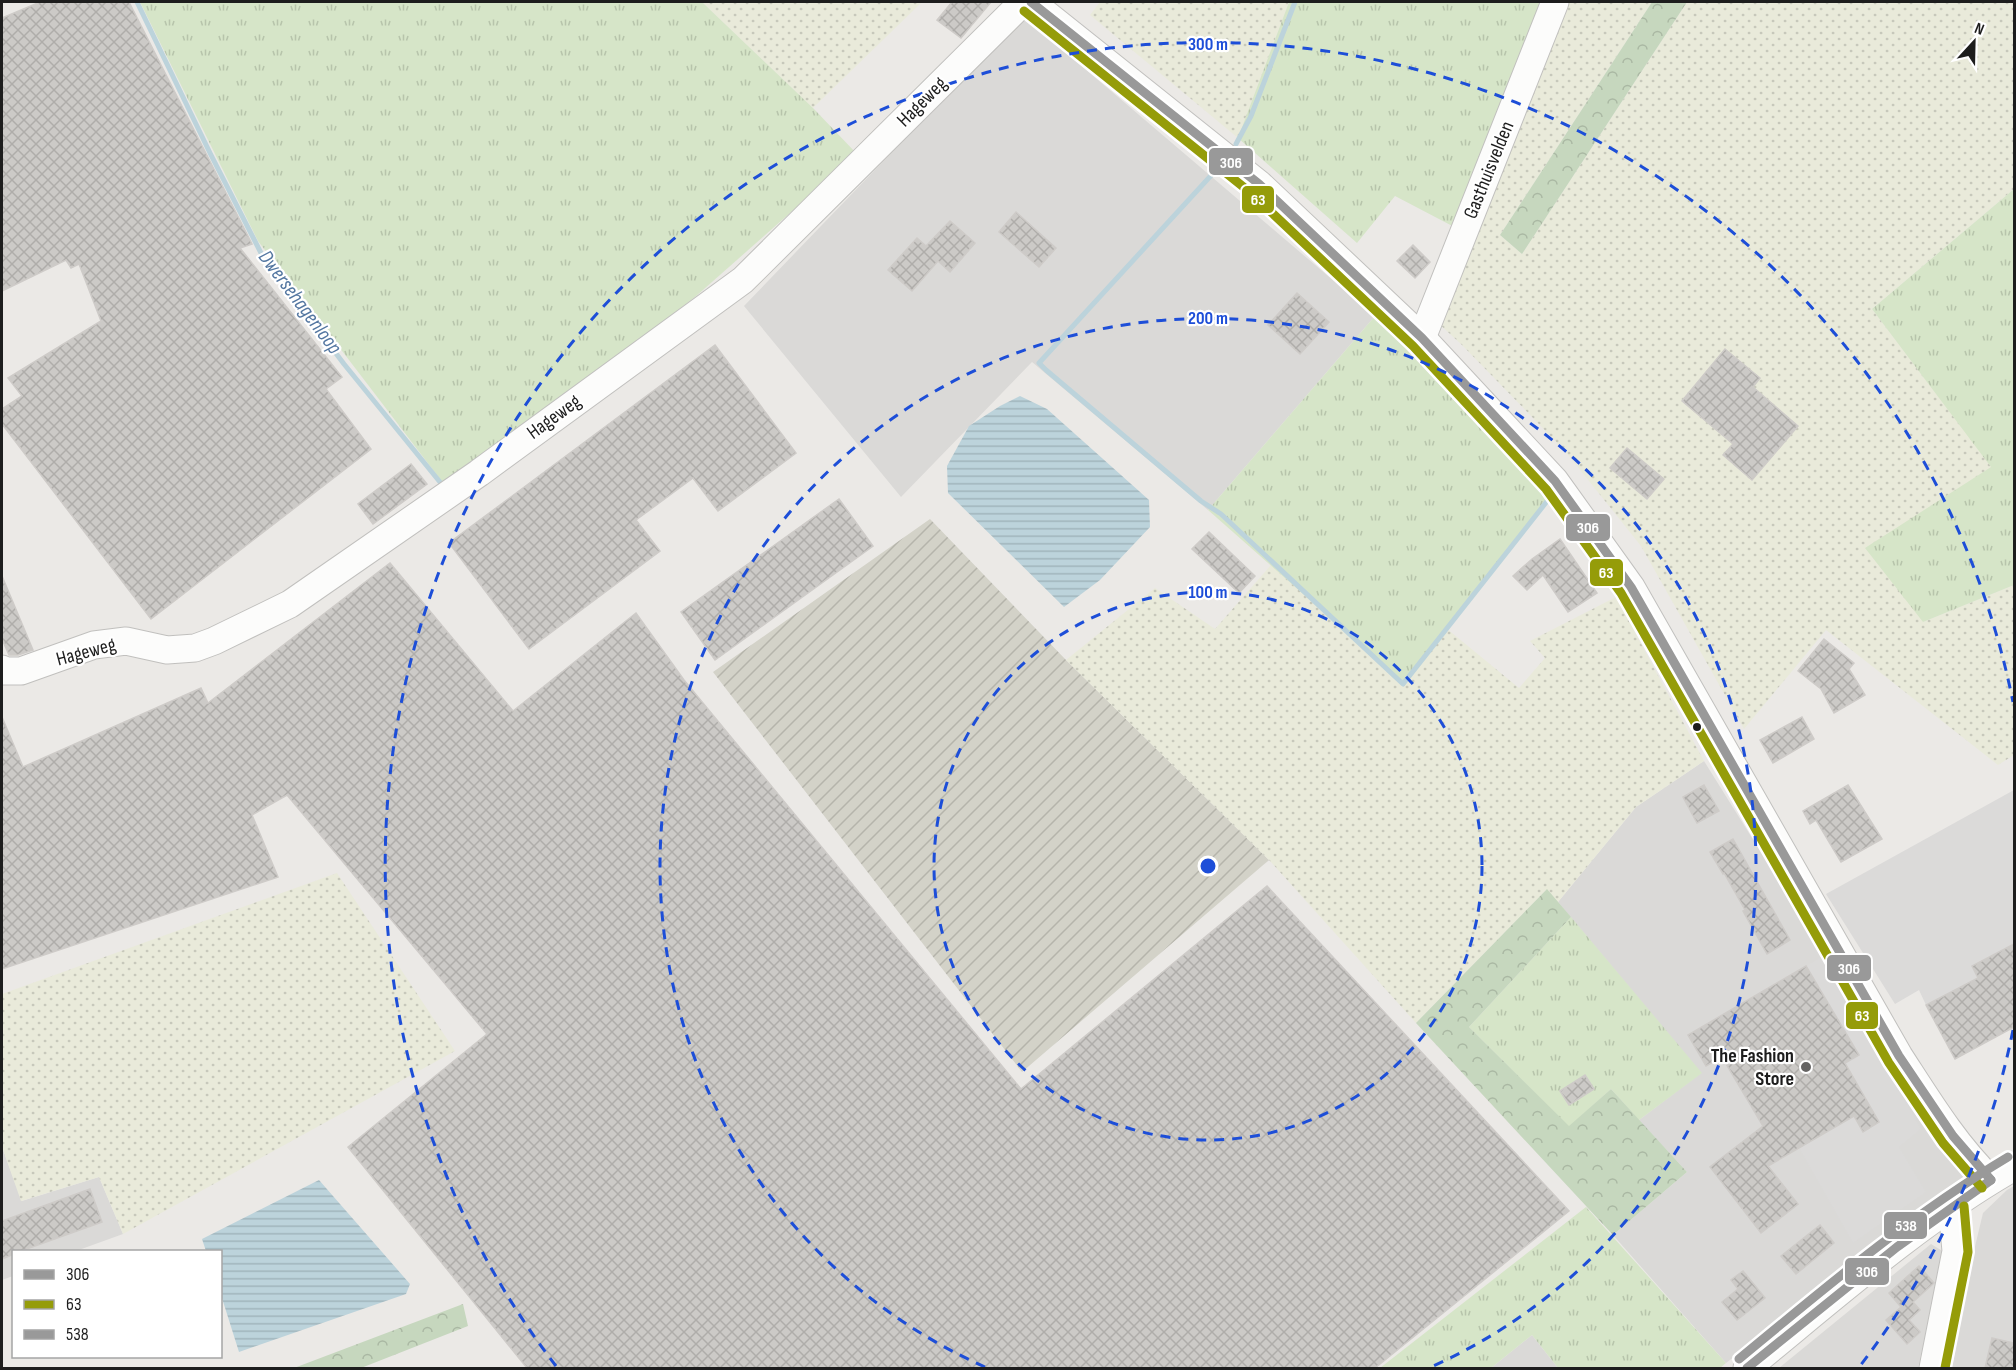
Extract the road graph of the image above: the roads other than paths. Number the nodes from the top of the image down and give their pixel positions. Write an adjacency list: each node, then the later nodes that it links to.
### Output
1 (1023, 2): 5 (street, Hageweg)
2 (1031, 2): 4 (street)
3 (1555, 2): 4 (street, Gasthuisvelden)
4 (1422, 338): 7 (street)
5 (2, 669)
6 (2014, 1167): 7 (street)
7 (1991, 1180): 8 (street)
8 (1952, 1207): 9 (street); 10 (street)
9 (1747, 1368)
10 (1933, 1368)

